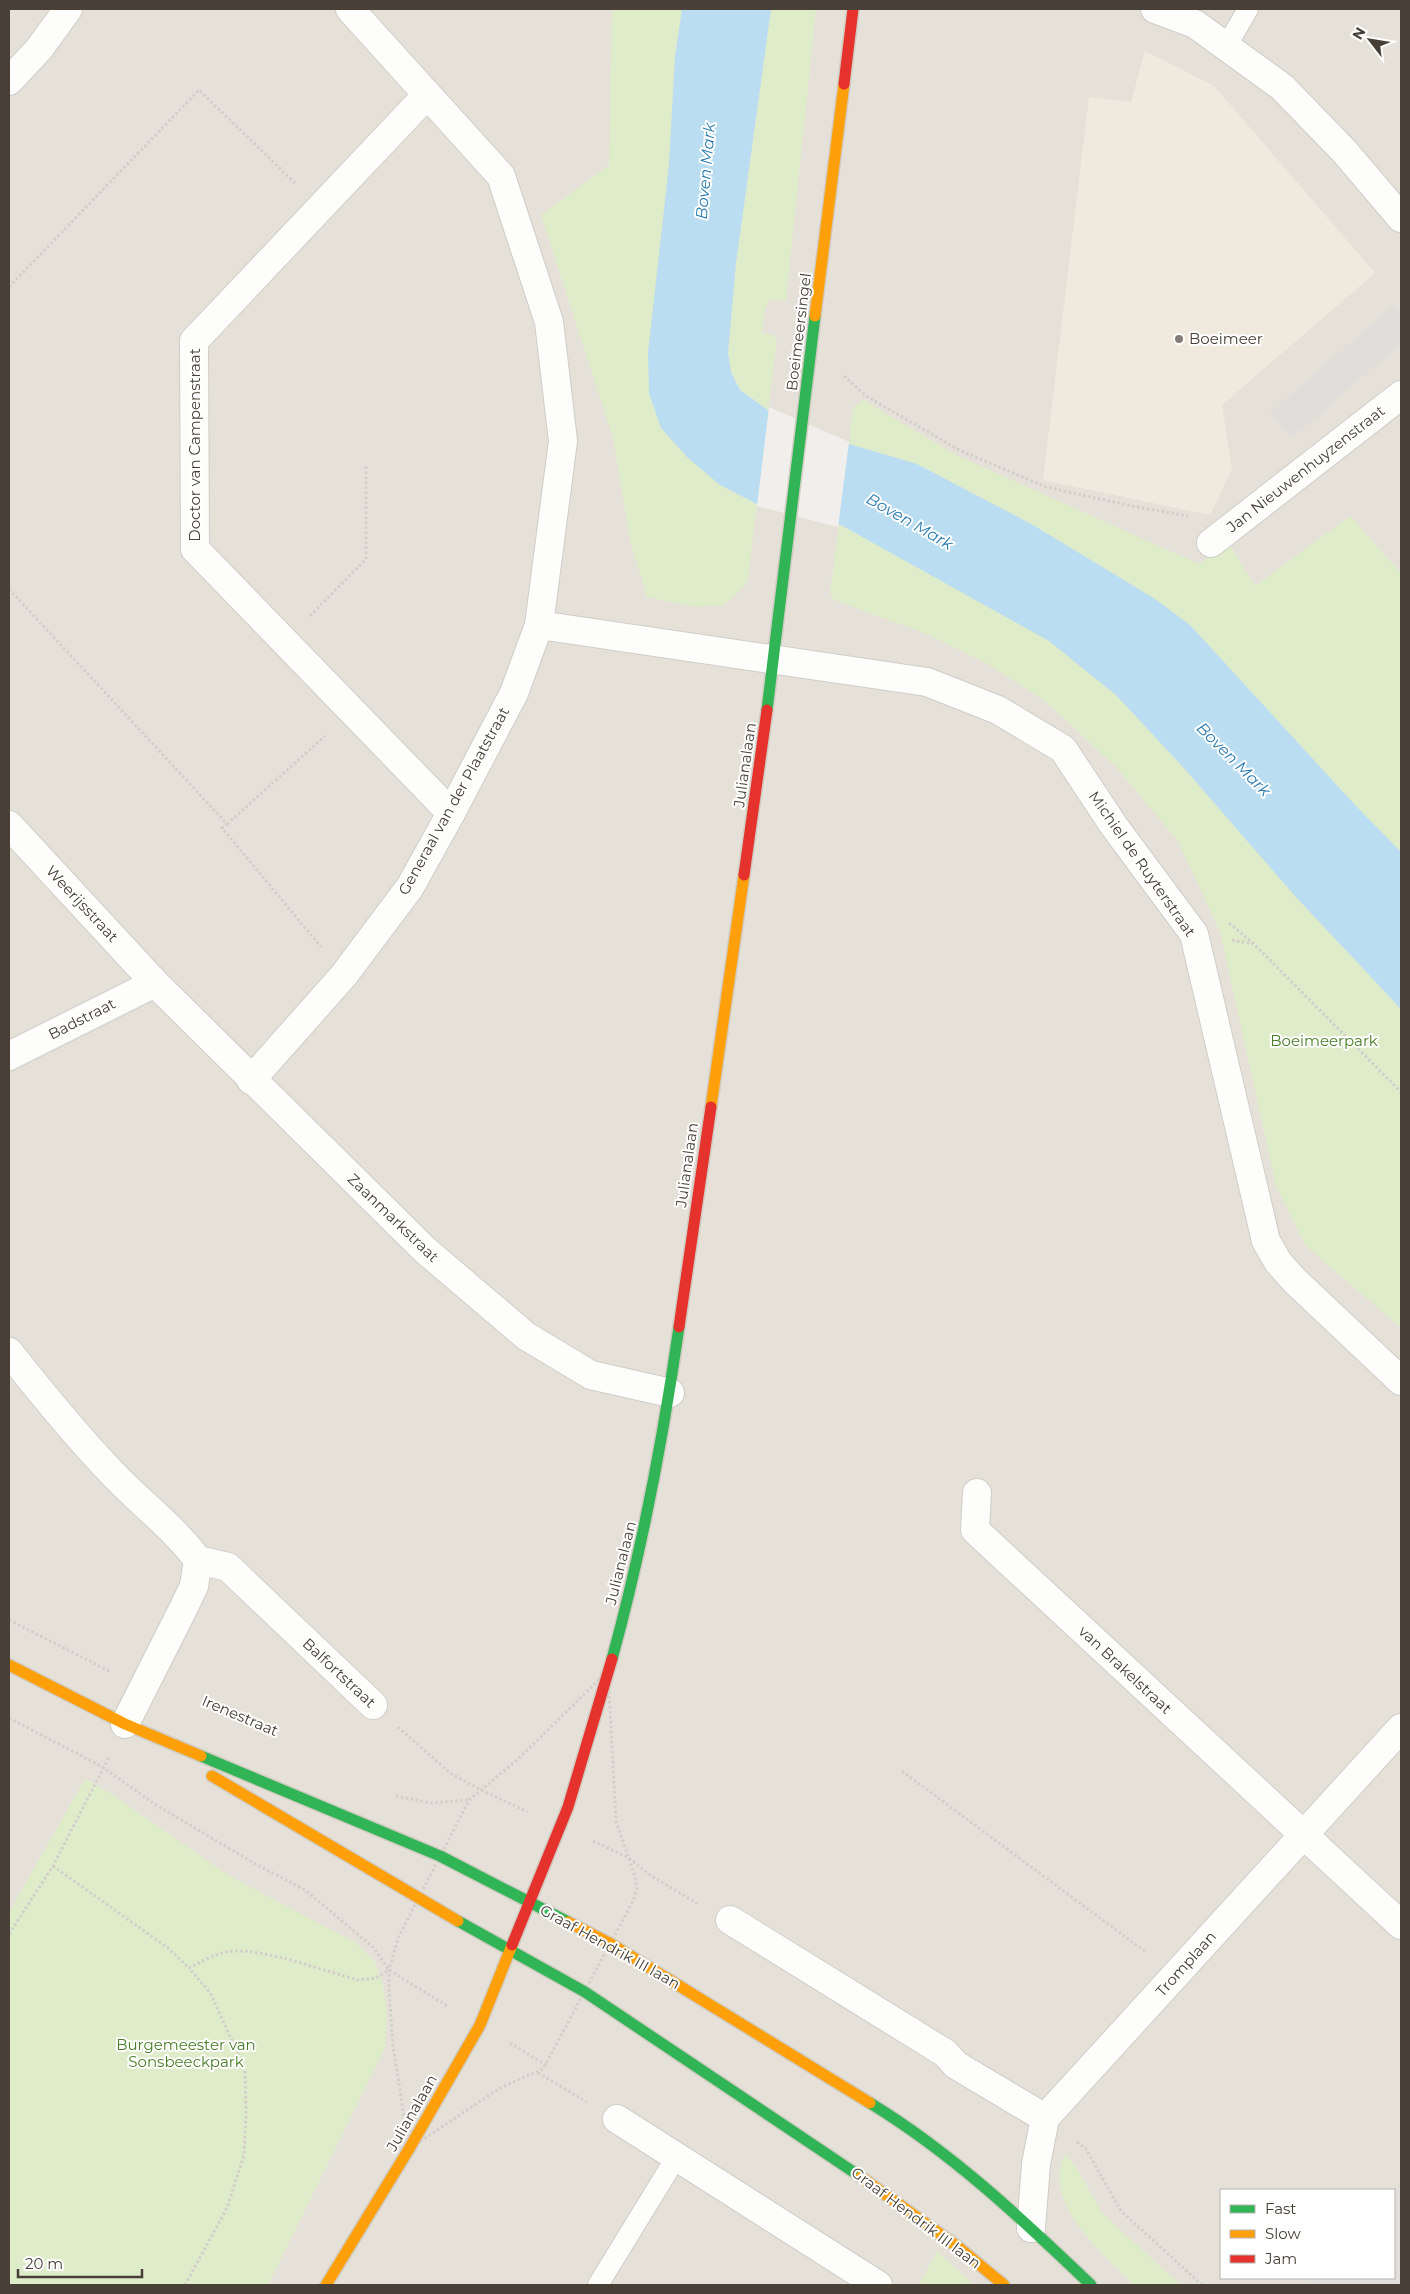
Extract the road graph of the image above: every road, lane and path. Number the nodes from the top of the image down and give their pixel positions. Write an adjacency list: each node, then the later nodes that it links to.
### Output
1 (68, 9): 7 (street)
2 (350, 9): 8 (street, Generaal van der Plaatstraat)
3 (853, 9): 12 (main road, Boeimeersingel)
4 (1155, 9): 6 (street)
5 (1248, 9): 6 (lane)
6 (1226, 47): 10 (street)
7 (9, 82)
8 (427, 95): 9 (street, Doctor van Campenstraat); 17 (street, Generaal van der Plaatstraat)
9 (320, 208): 11 (path); 18 (street, Doctor van Campenstraat)
10 (1401, 218)
11 (9, 287)
12 (812, 349): 15 (path); 19 (main road, Boeimeersingel)
13 (1401, 395): 15 (street, Jan Nieuwenhuyzenstraat)
14 (366, 464): 18 (path)
15 (1222, 535)
16 (9, 589): 22 (path)
17 (539, 625): 19 (street); 21 (street, Generaal van der Plaatstraat)
18 (285, 642): 20 (street, Doctor van Campenstraat)
19 (774, 660): 31 (street, Michiel de Ruyterstraat); 32 (main road, Julianalaan)
20 (352, 711): 21 (street, Doctor van Campenstraat); 22 (path)
21 (451, 814): 25 (street, Generaal van der Plaatstraat)
22 (227, 824): 25 (path)
23 (9, 825): 26 (street, Weerijsstraat)
24 (1254, 944): 29 (path)
25 (344, 975): 28 (street, Generaal van der Plaatstraat)
26 (155, 983): 27 (street, Badstraat); 28 (street, Zaanmarkstraat)
27 (9, 1056)
28 (251, 1080): 32 (street, Zaanmarkstraat)
29 (1401, 1092)
30 (9, 1352): 34 (street)
31 (1401, 1381)
32 (670, 1393): 37 (main road, Julianalaan)
33 (978, 1493): 47 (street, van Brakelstraat)
34 (198, 1560): 38 (street); 39 (street, Balfortstraat)
35 (9, 1620): 38 (path)
36 (9, 1665): 41 (main road)
37 (608, 1671): 39 (path, Balfortstraat); 50 (main road, Julianalaan)
38 (143, 1688): 41 (street)
39 (372, 1705)
40 (9, 1718): 43 (path)
41 (125, 1724): 50 (main road); 54 (main road)
42 (1401, 1728): 47 (street, Tromplaan)
43 (104, 1768): 49 (path); 55 (path)
44 (902, 1771): 56 (path)
45 (392, 1795): 46 (path)
46 (469, 1800)
47 (1303, 1836): 52 (street); 56 (street, Tromplaan)
48 (630, 1858): 51 (path)
49 (52, 1866): 53 (path); 55 (path)
50 (530, 1903): 54 (main road, Graaf Hendrik III laan); 61 (main road, Graaf Hendrik III laan)
51 (730, 1920): 58 (street)
52 (1401, 1925)
53 (9, 1934)
54 (510, 1950): 63 (main road, Julianalaan); 66 (main road, Graaf Hendrik III laan)
55 (189, 1968): 62 (path)
56 (1176, 1974): 58 (street, Tromplaan)
57 (538, 2073): 59 (path)
58 (1045, 2118): 61 (street); 68 (path)
59 (617, 2120): 60 (street)
60 (677, 2156): 64 (lane); 65 (street)
61 (1031, 2228): 67 (main road, Graaf Hendrik III laan)
62 (185, 2285)
63 (326, 2285)
64 (598, 2285)
65 (878, 2285)
66 (1004, 2285)
67 (1091, 2285)
68 (1202, 2285)

